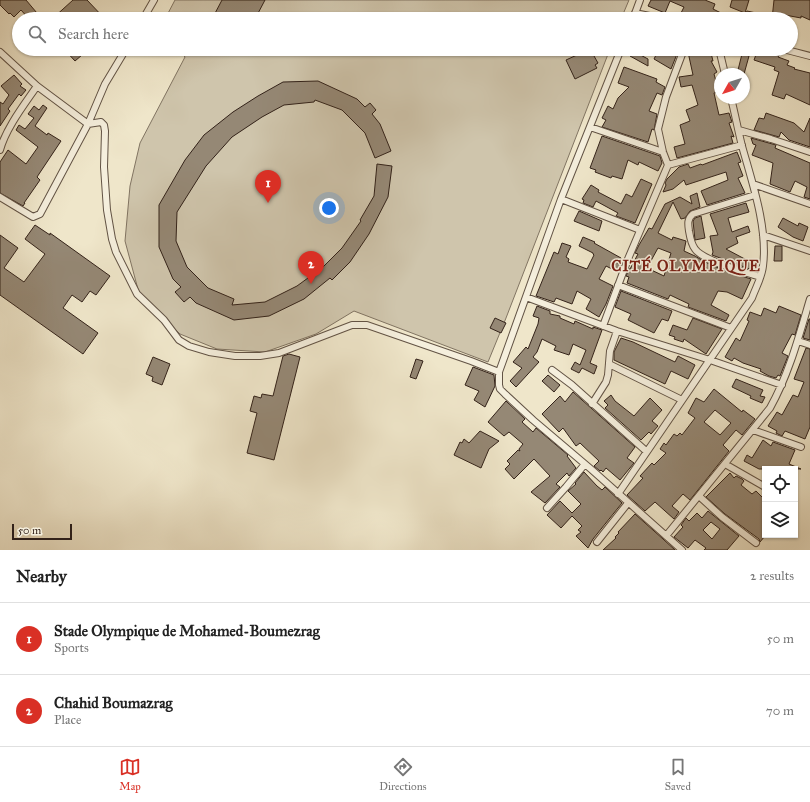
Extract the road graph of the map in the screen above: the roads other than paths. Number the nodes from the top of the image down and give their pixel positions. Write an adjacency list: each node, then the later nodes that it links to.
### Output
1 (154, 0): 3 (street)
2 (640, 0): 4 (street)
3 (147, 12)
4 (636, 12)
5 (0, 52): 13 (street)
6 (798, 53): 11 (street)
7 (122, 56): 15 (street)
8 (618, 56): 16 (street)
9 (681, 56): 20 (street)
10 (721, 56): 12 (street)
11 (810, 56)
12 (724, 68)
13 (37, 86): 15 (street); 19 (street)
14 (732, 104): 17 (street)
15 (88, 124): 25 (street); 43 (street)
16 (590, 127): 20 (street); 26 (street)
17 (739, 130): 18 (street); 21 (street)
18 (742, 145): 22 (street); 23 (street)
19 (0, 150)
20 (663, 152): 22 (street)
21 (810, 152)
22 (668, 165): 28 (street)
23 (753, 184): 24 (street); 27 (street)
24 (756, 195): 29 (street); 31 (street)
25 (0, 197)
26 (561, 199): 28 (street); 33 (street)
27 (810, 204)
28 (640, 230): 32 (street)
29 (762, 235): 30 (street); 31 (street)
30 (810, 250)
31 (760, 277): 36 (street)
32 (618, 285): 35 (street); 36 (street)
33 (526, 297): 35 (street); 43 (street)
34 (810, 299): 38 (street)
35 (603, 326): 37 (street)
36 (731, 328): 40 (street)
37 (617, 331): 40 (street); 41 (street)
38 (798, 341): 39 (street); 44 (street)
39 (810, 344)
40 (710, 360): 44 (street); 45 (street)
41 (609, 364): 45 (street); 46 (street)
42 (552, 370): 46 (street)
43 (499, 372): 50 (street)
44 (782, 385): 47 (street)
45 (682, 400): 49 (street)
46 (592, 404): 49 (street)
47 (753, 430): 48 (street); 51 (street)
48 (801, 447)
49 (646, 451): 53 (street)
50 (585, 464): 53 (street); 56 (street)
51 (725, 464): 52 (street); 54 (street)
52 (762, 485)
53 (618, 494): 55 (street)
54 (699, 496): 57 (street); 59 (street)
55 (628, 503): 57 (street); 58 (street)
56 (547, 508)
57 (666, 536): 60 (street)
58 (597, 542)
59 (756, 543)
60 (679, 549)

